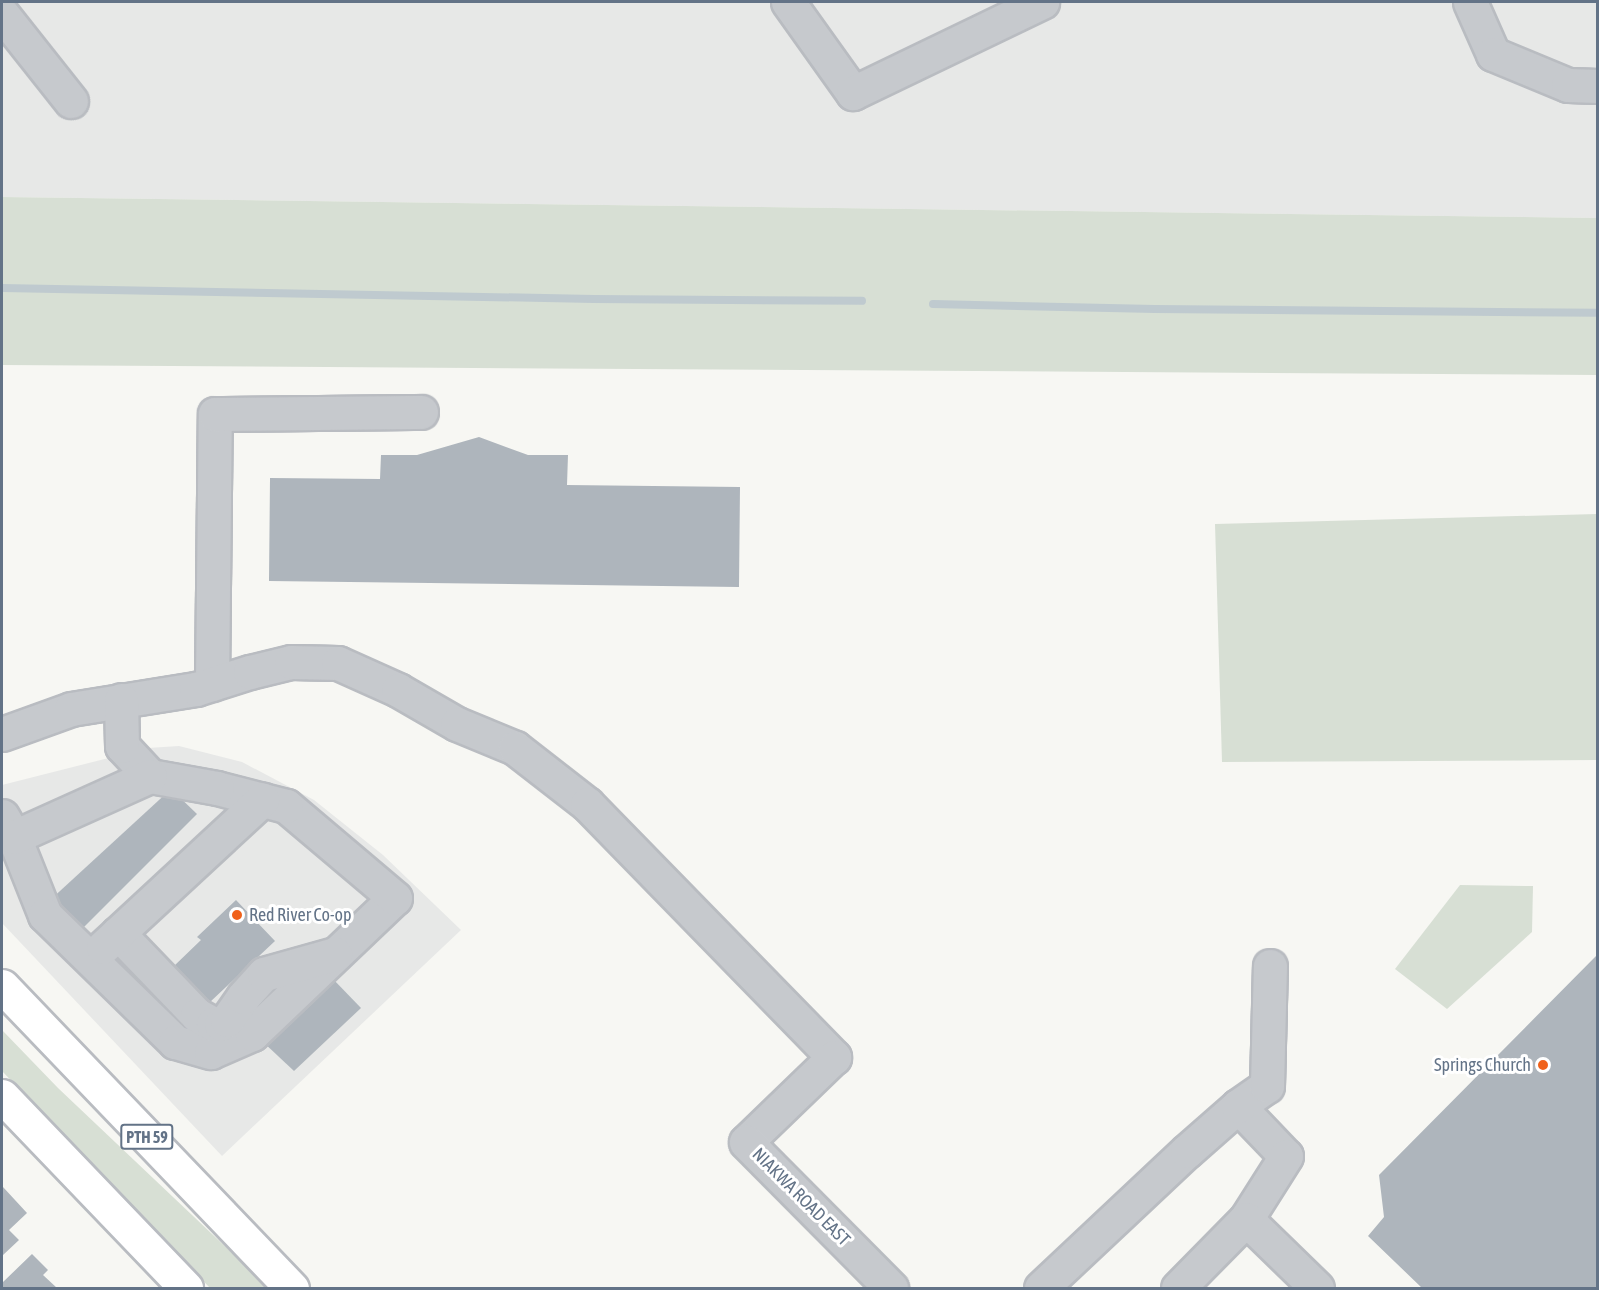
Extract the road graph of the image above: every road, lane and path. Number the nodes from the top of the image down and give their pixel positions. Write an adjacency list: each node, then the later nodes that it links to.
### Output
1 (788, 2): 2 (lane)
2 (1042, 2)
3 (1470, 2): 5 (lane)
4 (2, 14): 6 (lane)
5 (1598, 86)
6 (71, 101)
7 (421, 412): 8 (lane)
8 (212, 684): 9 (lane); 25 (lane, NIAKWA ROAD EAST)
9 (121, 700): 10 (lane); 11 (lane)
10 (2, 734)
11 (150, 776): 12 (lane); 13 (lane)
12 (262, 800): 14 (lane); 15 (lane)
13 (8, 827): 16 (lane)
14 (118, 933): 15 (lane); 16 (lane)
15 (336, 954): 16 (lane)
16 (90, 959)
17 (1270, 966): 20 (lane)
18 (2, 986): 24 (main road, PTH 59)
19 (2, 1096): 23 (main road)
20 (1238, 1106): 21 (lane); 26 (lane)
21 (1246, 1219): 22 (lane); 27 (lane)
22 (1304, 1284)
23 (186, 1288)
24 (292, 1288)
25 (891, 1288)
26 (1041, 1288)
27 (1178, 1288)

